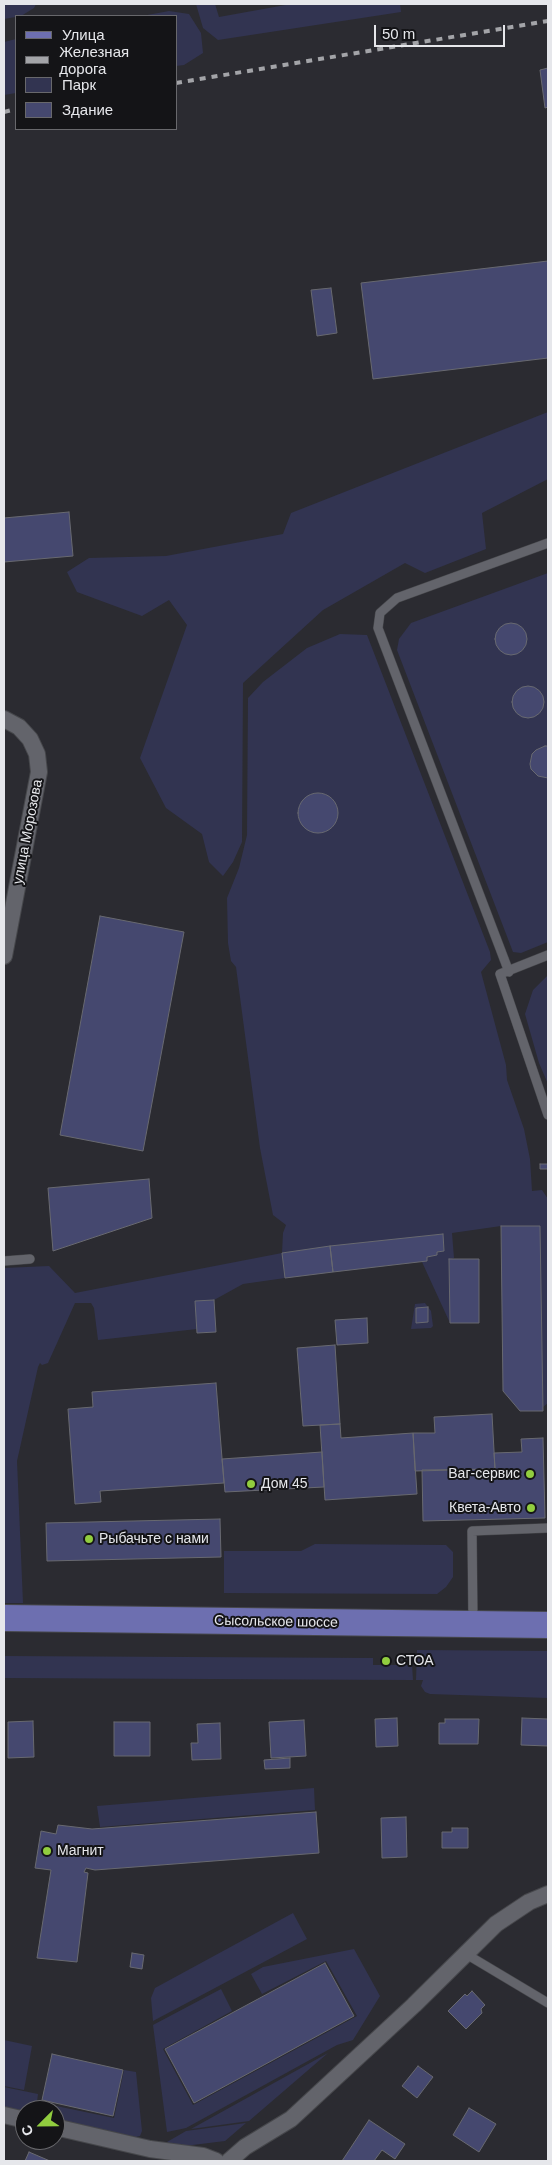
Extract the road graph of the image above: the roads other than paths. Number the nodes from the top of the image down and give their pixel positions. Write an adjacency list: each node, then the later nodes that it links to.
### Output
1 (548, 543): 5 (lane)
2 (4, 720): 4 (street, улица Морозова)
3 (548, 955): 5 (lane)
4 (4, 956)
5 (509, 972): 6 (lane)
6 (548, 1114)
7 (30, 1259): 8 (lane)
8 (4, 1260)
9 (548, 1528): 11 (lane)
10 (4, 1618): 11 (main road, Сысольское шоссе)
11 (472, 1624): 12 (main road, Сысольское шоссе)
12 (548, 1625)
13 (548, 1894): 14 (street)
14 (466, 1954): 15 (lane); 18 (street)
15 (548, 2003)
16 (65, 2129): 17 (street)
17 (216, 2161)
18 (229, 2161)

